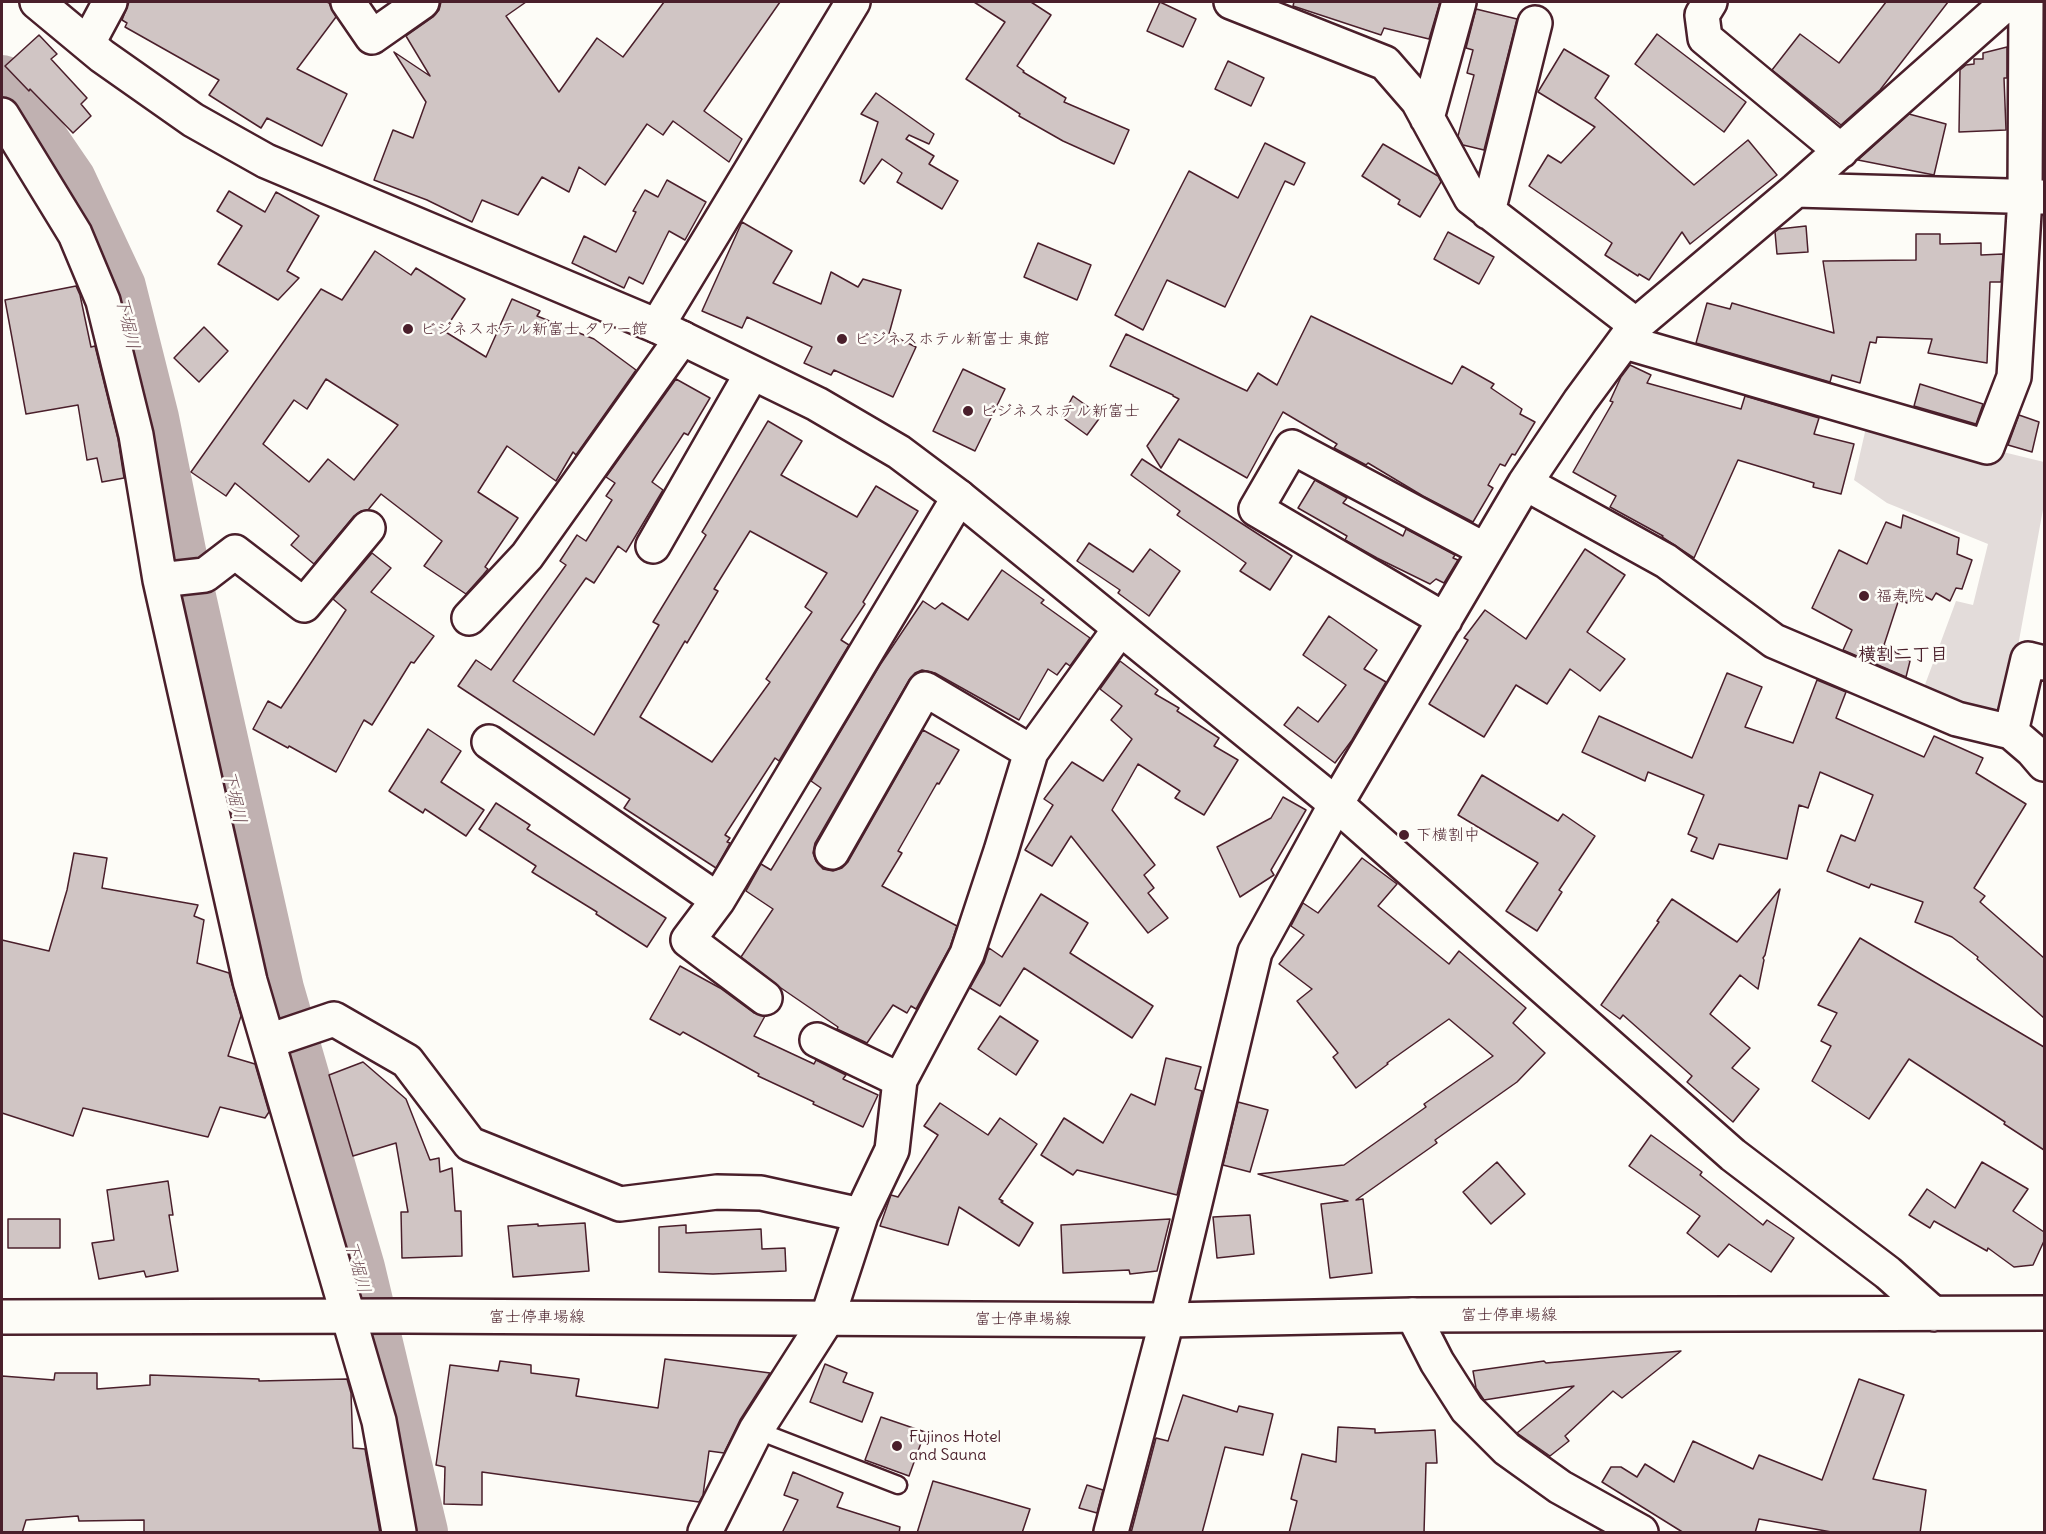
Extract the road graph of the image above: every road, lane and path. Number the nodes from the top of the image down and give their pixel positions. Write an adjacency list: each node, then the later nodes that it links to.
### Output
1 (37, 2): 13 (street)
2 (110, 2): 13 (street)
3 (348, 2): 4 (street)
4 (422, 2)
5 (853, 2): 20 (street)
6 (1231, 2): 11 (street)
7 (1459, 2): 15 (street)
8 (1710, 2): 16 (street)
9 (2008, 2): 16 (street)
10 (2026, 2): 18 (street)
11 (1283, 11): 15 (street)
12 (1535, 23): 19 (street)
13 (88, 43): 20 (street)
14 (2, 115): 28 (street)
15 (1427, 118): 19 (street)
16 (1841, 151): 17 (street)
17 (1796, 190): 18 (street); 21 (street)
18 (2035, 197): 21 (street)
19 (1488, 212): 21 (street)
20 (670, 332): 22 (street); 29 (street)
21 (1631, 333): 23 (street)
22 (752, 373): 24 (street); 26 (street)
23 (1525, 483): 27 (street); 33 (street)
24 (959, 497): 31 (street); 39 (street)
25 (368, 528): 28 (street)
26 (653, 546)
27 (1485, 550): 30 (street); 30 (street)
28 (162, 580): 42 (street)
29 (470, 618)
30 (1445, 620): 37 (street)
31 (1119, 630): 35 (street); 37 (street)
32 (2044, 663): 33 (street)
33 (2010, 732): 36 (street)
34 (489, 742): 39 (street)
35 (1031, 752): 38 (street); 43 (street)
36 (2044, 764)
37 (1336, 804): 46 (street); 51 (street)
38 (832, 852)
39 (718, 900): 40 (street)
40 (765, 998)
41 (817, 1040): 43 (street)
42 (270, 1041): 44 (street); 49 (street)
43 (900, 1080): 44 (street)
44 (861, 1215): 50 (street)
45 (2044, 1313): 46 (street, 富士停車場線)
46 (1934, 1314): 47 (street, 富士停車場線)
47 (1413, 1315): 51 (street, 富士停車場線); 57 (street)
48 (2, 1317): 49 (street, 富士停車場線)
49 (349, 1317): 50 (street, 富士停車場線); 54 (street)
50 (827, 1319): 51 (street, 富士停車場線); 52 (street)
51 (1167, 1320): 56 (street)
52 (756, 1430): 53 (lane); 55 (street)
53 (898, 1485)
54 (399, 1533)
55 (705, 1533)
56 (1111, 1533)
57 (1641, 1533)

